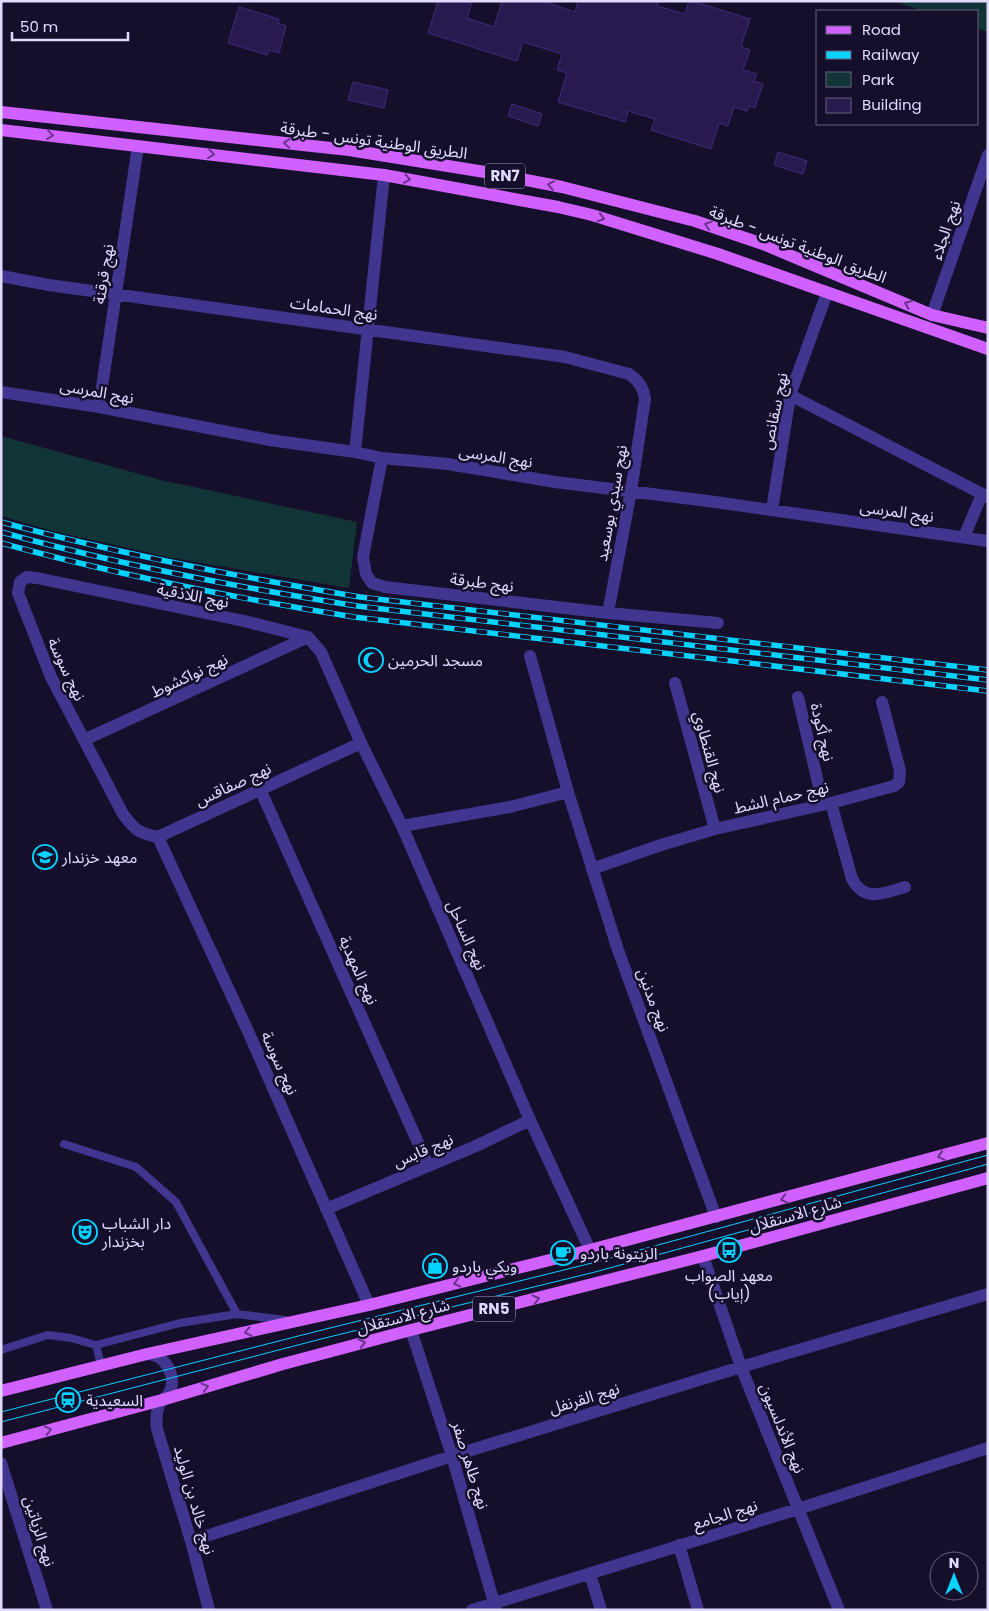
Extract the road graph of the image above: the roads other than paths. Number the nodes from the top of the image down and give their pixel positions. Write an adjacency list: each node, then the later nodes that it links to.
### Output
1 (1, 112): 9 (main road, الطريق الوطنية تونس - طبرقة / RN7, one-way to 1)
2 (1, 130): 3 (main road, الطريق الوطنية تونس - طبرقة / RN7, one-way to 3)
3 (138, 146): 5 (main road, الطريق الوطنية تونس - طبرقة / RN7, one-way to 5); 8 (street, نهج قرقنة)
4 (988, 155): 9 (street, نهج الجلاء)
5 (384, 175): 7 (main road, الطريق الوطنية تونس - طبرقة / RN7, one-way to 7); 11 (street)
6 (1, 276): 8 (street, نهج الحمامات)
7 (827, 293): 12 (main road, الطريق الوطنية تونس - طبرقة / RN7); 14 (street, نهج سقانص)
8 (117, 294): 11 (street, نهج الحمامات); 16 (street, نهج قرقنة)
9 (932, 315): 10 (main road, الطريق الوطنية تونس - طبرقة / RN7)
10 (988, 328)
11 (368, 329): 15 (street, نهج الحمامات); 17 (street)
12 (988, 349)
13 (1, 392): 16 (street, نهج المرسى)
14 (790, 395): 20 (street); 21 (street, نهج سقانص)
15 (645, 399): 19 (street, نهج سيدي بوسعيد)
16 (99, 407): 17 (street, نهج المرسى)
17 (355, 452): 18 (street, نهج المرسى)
18 (382, 458): 19 (street, نهج المرسى); 25 (street, نهج طبرقة)
19 (631, 492): 21 (street, نهج المرسى); 25 (street, نهج سيدي بوسعيد)
20 (985, 496): 22 (street)
21 (772, 510): 22 (street, نهج المرسى)
22 (964, 537): 23 (street, نهج المرسى)
23 (988, 540)
24 (71, 586): 27 (street, نهج اللاذقية); 32 (street, نهج سوسة)
25 (608, 613): 26 (street, نهج طبرقة)
26 (718, 623)
27 (308, 637): 32 (street, نهج نواكشوط); 33 (street, نهج الساحل)
28 (530, 656): 35 (street, نهج مدنين)
29 (675, 683): 38 (street, نهج القنطاوي)
30 (798, 696): 36 (street, نهج أكودة)
31 (882, 702): 36 (street, نهج حمام الشط)
32 (84, 740): 39 (street, نهج سوسة)
33 (361, 742): 34 (street, نهج صفاقس); 37 (street, نهج الساحل)
34 (260, 789): 39 (street, نهج صفاقس); 45 (street, نهج المهدية)
35 (568, 792): 37 (street); 40 (street, نهج مدنين)
36 (827, 804): 38 (street, نهج حمام الشط); 41 (street, نهج أكودة)
37 (402, 826): 42 (street, نهج الساحل)
38 (715, 829): 40 (street, نهج حمام الشط)
39 (158, 836): 47 (street, نهج سوسة)
40 (592, 869): 48 (street, نهج مدنين)
41 (905, 887)
42 (530, 1120): 45 (street, نهج قابس); 49 (street, نهج الساحل)
43 (988, 1143): 48 (main road, شارع الاستقلال / RN5, one-way to 48)
44 (64, 1144): 53 (lane)
45 (428, 1165): 47 (street, نهج قابس)
46 (988, 1178): 50 (main road, شارع الاستقلال / RN5)
47 (326, 1209): 52 (street, نهج سوسة)
48 (716, 1218): 49 (main road, شارع الاستقلال / RN5)
49 (590, 1250): 52 (main road, شارع الاستقلال / RN5, one-way to 52)
50 (703, 1256): 55 (main road, شارع الاستقلال / RN5, one-way to 50); 60 (street, نهج الأندلسيون)
51 (988, 1294): 60 (street, نهج القرنفل)
52 (369, 1305): 54 (main road, شارع الاستقلال / RN5)
53 (237, 1314): 54 (lane); 56 (lane)
54 (297, 1321): 58 (main road, شارع الاستقلال / RN5, one-way to 58)
55 (411, 1330): 62 (main road, شارع الاستقلال / RN5, one-way to 55); 65 (street, نهج طاهر صفر)
56 (96, 1345): 57 (lane); 59 (lane)
57 (1, 1350)
58 (147, 1354): 59 (main road, شارع الاستقلال / RN5); 62 (street, نهج خالد بن الوليد)
59 (102, 1365): 61 (main road, شارع الاستقلال / RN5)
60 (740, 1367): 65 (street, نهج القرنفل); 67 (street, نهج الأندلسيون)
61 (1, 1391)
62 (162, 1400): 63 (main road, شارع الاستقلال / RN5, one-way to 62); 68 (street, نهج خالد بن الوليد)
63 (1, 1443)
64 (988, 1448): 67 (street, نهج الجامع)
65 (452, 1456): 68 (street, نهج القرنفل); 71 (street, نهج طاهر صفر)
66 (1, 1463): 72 (street, نهج الزياتين)
67 (798, 1509): 69 (street, نهج الجامع); 77 (street, نهج الأندلسيون)
68 (191, 1540): 73 (street, نهج خالد بن الوليد)
69 (679, 1545): 70 (street, نهج الجامع); 76 (street)
70 (590, 1574): 71 (street, نهج الجامع); 75 (street)
71 (495, 1606): 74 (street, نهج الجامع)
72 (47, 1610)
73 (209, 1610)
74 (472, 1610)
75 (600, 1610)
76 (698, 1610)
77 (838, 1610)

